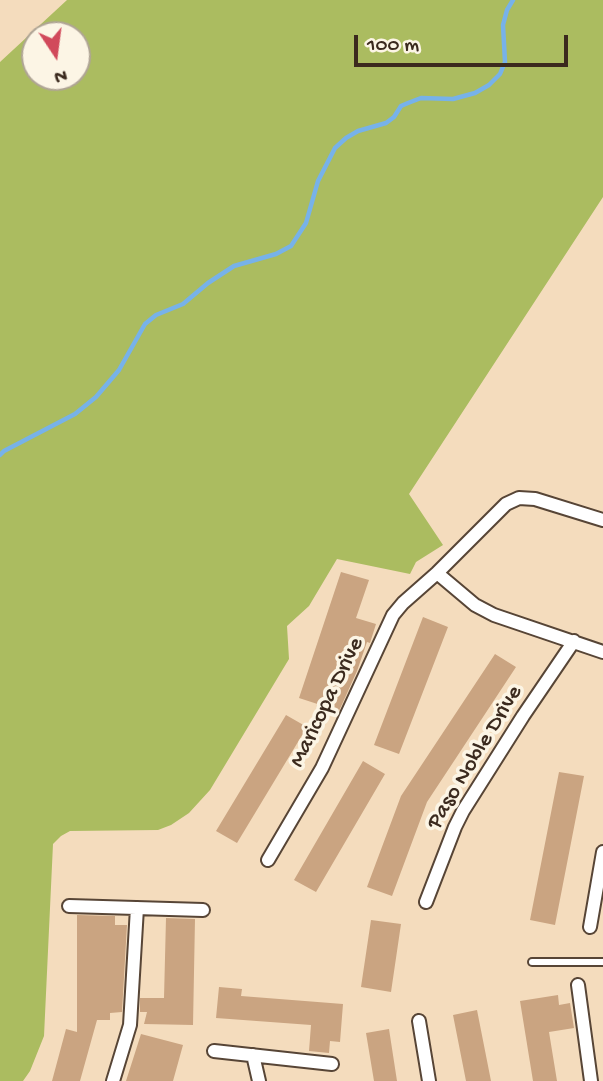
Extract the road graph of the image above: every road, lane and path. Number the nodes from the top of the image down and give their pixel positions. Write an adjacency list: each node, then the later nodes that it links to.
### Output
1 (603, 520): 2 (street, Maricopa Drive)
2 (437, 573): 3 (street); 6 (street, Maricopa Drive)
3 (574, 641): 4 (street); 7 (street, Paso Noble Drive)
4 (603, 652)
5 (603, 852): 11 (street)
6 (268, 860)
7 (426, 902)
8 (69, 906): 9 (street)
9 (137, 908): 10 (street); 19 (street)
10 (203, 910)
11 (590, 928)
12 (532, 962): 13 (lane)
13 (603, 962)
14 (578, 985): 22 (street)
15 (419, 1021): 21 (street)
16 (214, 1051): 17 (street)
17 (253, 1055): 18 (street); 20 (street)
18 (332, 1064)
19 (113, 1081)
20 (258, 1081)
21 (429, 1081)
22 (591, 1081)

